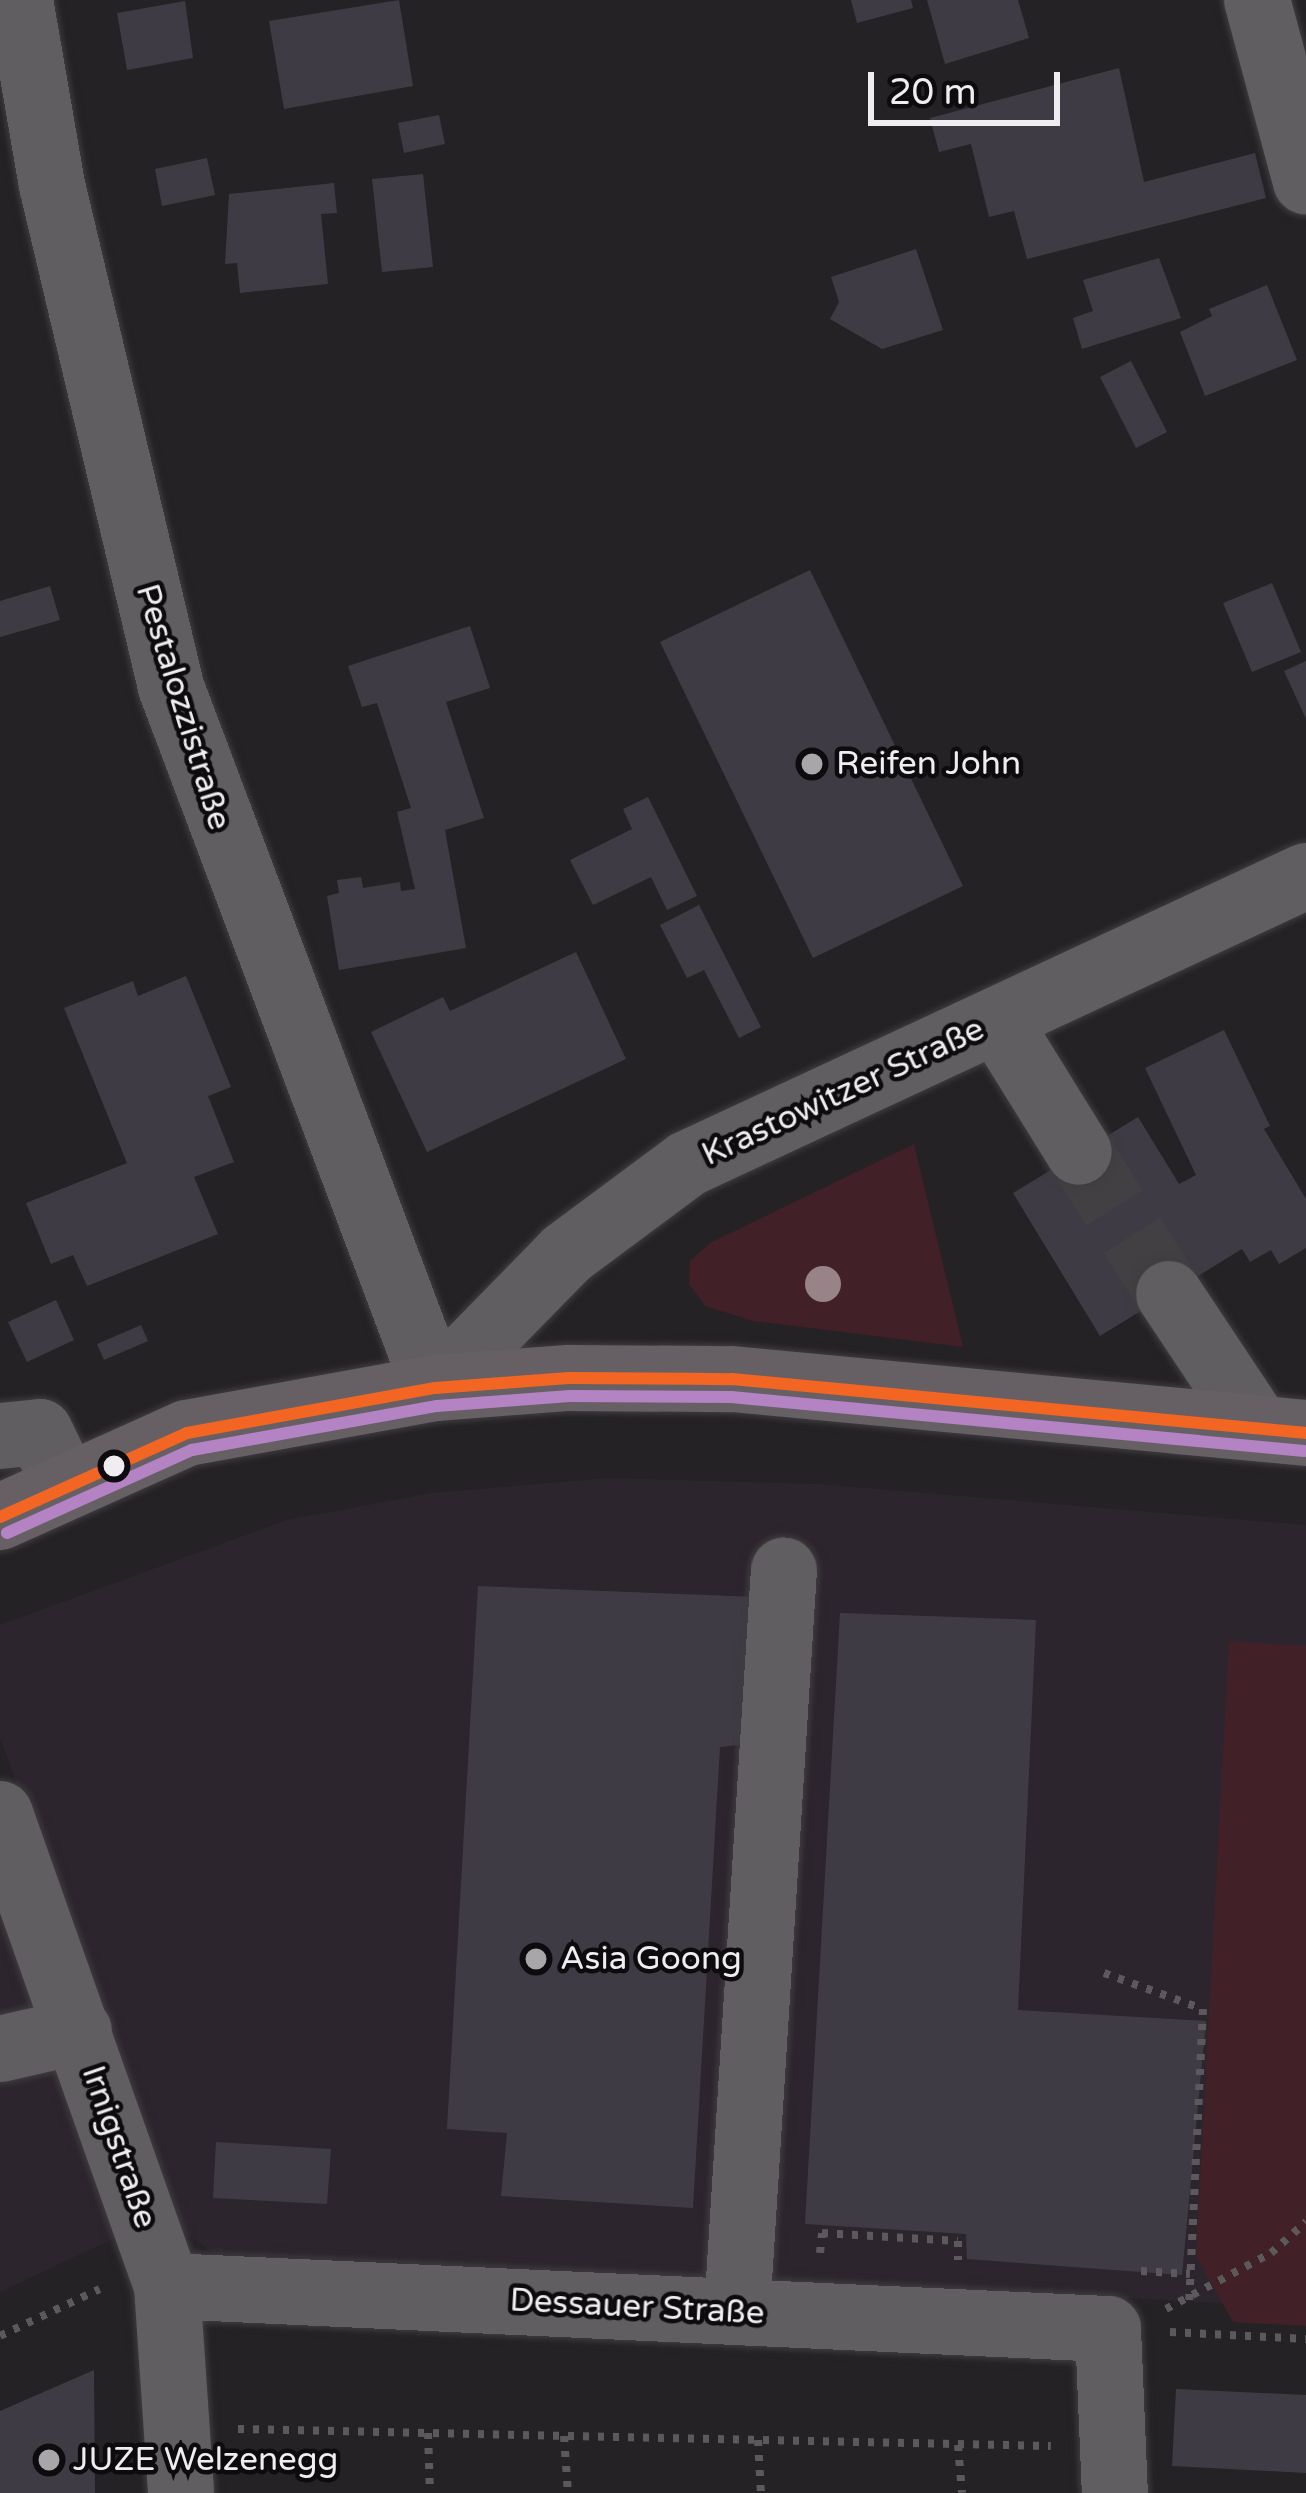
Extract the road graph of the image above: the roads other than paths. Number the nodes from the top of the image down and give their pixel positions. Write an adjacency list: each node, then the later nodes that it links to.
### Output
1 (20, 0): 8 (street, Pestalozzistraße)
2 (1258, 0): 3 (street)
3 (1306, 182)
4 (1306, 876): 5 (street, Krastowitzer Straße)
5 (997, 1020): 6 (street); 8 (street, Krastowitzer Straße)
6 (1079, 1152)
7 (1169, 1294): 9 (street)
8 (435, 1388): 9 (main road); 11 (main road)
9 (1282, 1431)
10 (0, 1436): 11 (street)
11 (64, 1484): 12 (main road)
12 (0, 1517)
13 (784, 1570): 18 (street)
14 (0, 1814): 15 (street, Irnigstraße)
15 (79, 2031): 16 (street); 17 (street, Irnigstraße)
16 (0, 2049)
17 (167, 2285): 18 (street, Dessauer Straße); 20 (street, Irnigstraße)
18 (737, 2312): 19 (street, Dessauer Straße)
19 (1114, 2470)
20 (181, 2493)

